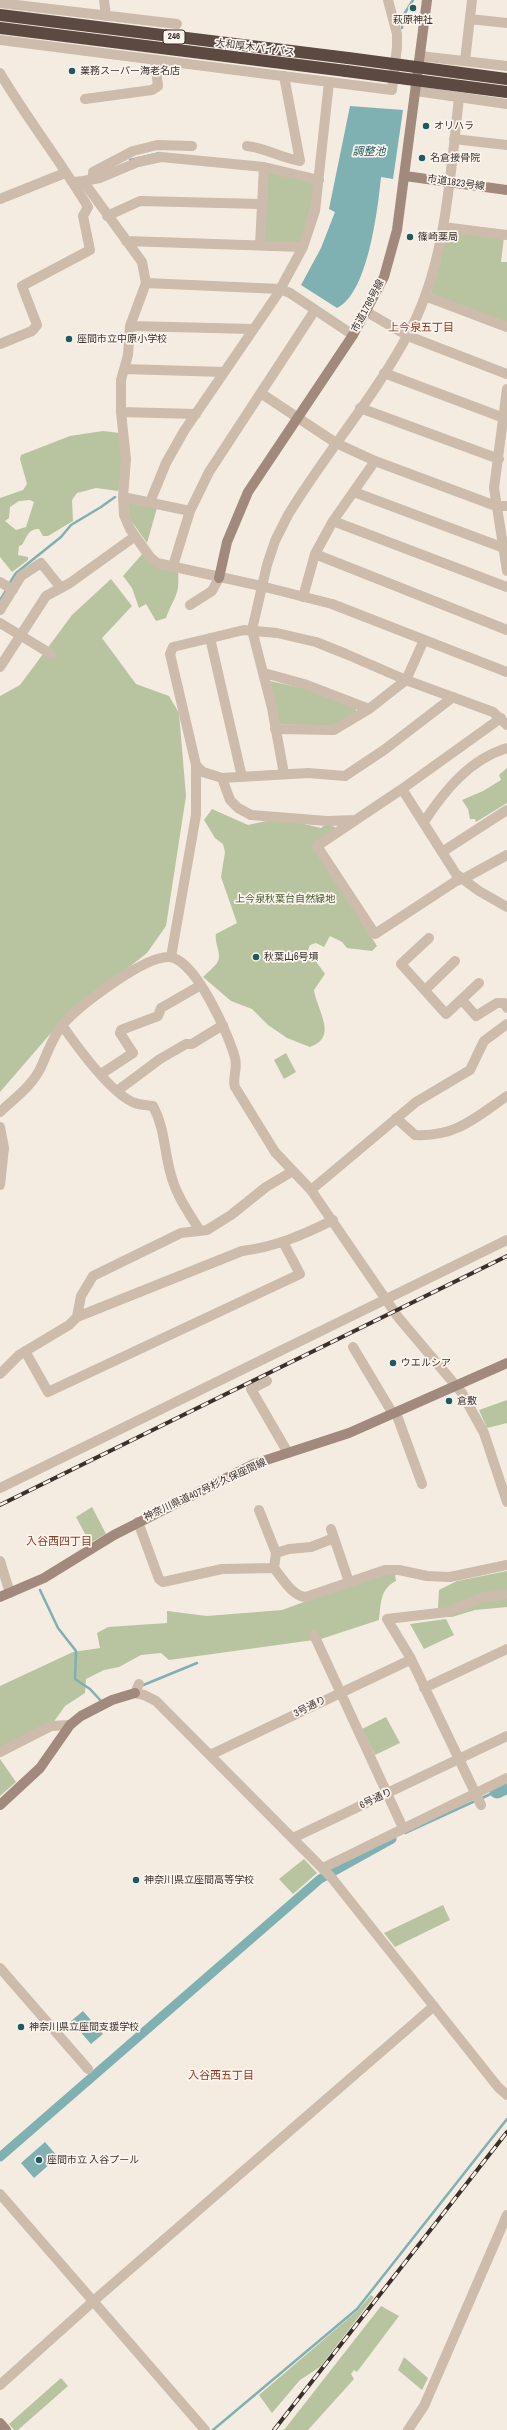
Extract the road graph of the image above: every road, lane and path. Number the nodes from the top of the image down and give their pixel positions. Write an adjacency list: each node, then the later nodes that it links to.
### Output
1 (104, 0): 7 (street)
2 (388, 0): 20 (street)
3 (427, 0): 13 (street, 市道1786号線)
4 (472, 0): 8 (street)
5 (0, 3): 7 (street)
6 (0, 16): 19 (highway, 大和厚木バイパス / 246, bridge)
7 (106, 16): 10 (street)
8 (470, 18): 9 (street); 15 (street)
9 (507, 23)
10 (177, 24)
11 (0, 28): 22 (highway, 大和厚木バイパス / 246, bridge)
12 (0, 40): 14 (street)
13 (420, 56): 15 (street); 21 (street, 市道1786号線)
14 (155, 60): 18 (street); 24 (street)
15 (465, 61): 16 (street)
16 (507, 66)
17 (0, 73): 31 (street)
18 (284, 76): 20 (street); 29 (street)
19 (507, 78)
20 (329, 82): 34 (street)
21 (416, 92): 23 (street); 32 (street, 市道1786号線)
22 (507, 92)
23 (459, 98): 25 (street); 26 (street)
24 (85, 100)
25 (507, 104)
26 (454, 139): 27 (street); 36 (street)
27 (507, 145)
28 (192, 146): 33 (street)
29 (247, 146)
30 (264, 168): 33 (street); 34 (street); 39 (street)
31 (65, 173): 35 (street); 38 (street)
32 (405, 176): 36 (street, 市道1823号線); 50 (street, 市道1786号線)
33 (93, 179): 35 (street)
34 (319, 180): 45 (street)
35 (78, 181): 40 (street); 56 (street)
36 (448, 181): 37 (street, 市道1823号線); 41 (street)
37 (507, 190)
38 (0, 199)
39 (261, 204): 40 (street); 44 (street)
40 (107, 216): 43 (street)
41 (443, 227): 42 (street); 48 (street)
42 (507, 235)
43 (126, 241): 44 (street); 46 (street)
44 (260, 245): 45 (street)
45 (303, 247): 47 (street)
46 (146, 283): 47 (street); 51 (street)
47 (280, 289): 49 (street); 53 (street)
48 (425, 296): 52 (street); 55 (street)
49 (315, 310): 54 (street); 62 (street)
50 (367, 312): 54 (street, 市道1786号線); 55 (street)
51 (130, 326): 53 (street); 57 (street)
52 (507, 327)
53 (252, 329): 58 (street)
54 (353, 335): 67 (street, 市道1786号線)
55 (408, 336): 59 (street); 60 (street)
56 (0, 344)
57 (124, 369): 58 (street); 64 (street)
58 (224, 372): 65 (street)
59 (384, 373): 63 (street); 66 (street)
60 (507, 374)
61 (507, 389): 66 (street)
62 (262, 394): 67 (street); 76 (street)
63 (360, 408): 68 (street); 69 (street)
64 (121, 412): 65 (street); 72 (street)
65 (196, 414): 73 (street)
66 (504, 418): 69 (street)
67 (297, 419): 68 (street); 83 (street, 市道1786号線)
68 (336, 443): 70 (street); 85 (street)
69 (499, 459): 74 (street)
70 (375, 461): 71 (street); 74 (street)
71 (354, 492): 77 (street); 79 (street)
72 (123, 497): 73 (street); 78 (street)
73 (150, 502): 76 (street)
74 (496, 506): 75 (street); 79 (street)
75 (507, 506)
76 (190, 511): 81 (street)
77 (333, 521): 80 (street); 86 (street)
78 (134, 537): 81 (street); 87 (street)
79 (504, 548): 82 (street)
80 (315, 554): 88 (street); 93 (street)
81 (173, 566): 83 (street)
82 (507, 571)
83 (219, 578): 85 (street); 89 (street)
84 (7, 586): 87 (street); 90 (street)
85 (261, 586): 88 (street); 92 (street)
86 (507, 587)
87 (61, 588): 94 (street)
88 (303, 597): 96 (street)
89 (190, 605)
90 (0, 610)
91 (0, 623): 94 (street)
92 (252, 630): 95 (street); 100 (street); 101 (street)
93 (507, 630)
94 (21, 636): 97 (street); 98 (street)
95 (210, 638): 107 (street); 109 (street)
96 (424, 640): 99 (street); 101 (street)
97 (51, 654)
98 (0, 667)
99 (507, 672)
100 (264, 673): 103 (street); 105 (street)
101 (406, 680): 102 (street); 103 (street)
102 (453, 697): 104 (street); 108 (street)
103 (369, 709): 105 (street)
104 (504, 721): 111 (street)
105 (276, 729): 108 (street)
106 (507, 748): 114 (street)
107 (196, 765): 110 (street); 122 (street)
108 (284, 774): 109 (street)
109 (242, 777): 110 (street)
110 (222, 778): 113 (street)
111 (402, 789): 113 (street); 114 (street)
112 (507, 810): 115 (street)
113 (355, 820): 117 (street)
114 (424, 822): 115 (street)
115 (442, 852): 117 (street)
116 (507, 855): 117 (street)
117 (463, 879): 119 (street)
118 (507, 895): 119 (street)
119 (497, 900): 120 (street)
120 (507, 907)
121 (429, 938): 126 (street)
122 (171, 957): 125 (street); 130 (street)
123 (455, 961): 126 (street)
124 (479, 983): 127 (street)
125 (201, 985): 131 (street); 132 (street)
126 (425, 990): 127 (street)
127 (462, 1000): 128 (street)
128 (507, 1008)
129 (507, 1024): 136 (street)
130 (62, 1025): 132 (street); 135 (street)
131 (223, 1025): 133 (street); 138 (street)
132 (101, 1074): 133 (street)
133 (117, 1091): 142 (street)
134 (507, 1096): 136 (street)
135 (0, 1112)
136 (396, 1118): 140 (street)
137 (0, 1127): 139 (street)
138 (293, 1171): 140 (street); 142 (street)
139 (0, 1185)
140 (311, 1190): 141 (street)
141 (333, 1220): 144 (street); 145 (street)
142 (200, 1231): 146 (street)
143 (507, 1240): 145 (street)
144 (283, 1242): 146 (street); 148 (street)
145 (387, 1299): 152 (street); 156 (street)
146 (76, 1317): 148 (street)
147 (353, 1346): 153 (street)
148 (25, 1351): 150 (street)
149 (507, 1363): 152 (street, 神奈川県道407号杉久保座間線)
150 (0, 1374)
151 (267, 1381): 154 (street)
152 (456, 1385): 153 (street, 神奈川県道407号杉久保座間線); 157 (street)
153 (394, 1413): 154 (street, 神奈川県道407号杉久保座間線); 155 (street)
154 (288, 1453): 159 (street, 神奈川県道407号杉久保座間線)
155 (422, 1484)
156 (0, 1488)
157 (507, 1502)
158 (259, 1510): 160 (street)
159 (138, 1522): 163 (street); 165 (street, 神奈川県道407号杉久保座間線)
160 (276, 1553): 163 (street); 164 (street)
161 (0, 1561): 165 (street)
162 (507, 1566): 164 (street)
163 (274, 1568): 164 (street)
164 (349, 1582)
165 (10, 1594): 167 (street, 神奈川県道407号杉久保座間線)
166 (507, 1594): 170 (street)
167 (0, 1597)
168 (314, 1635): 172 (street)
169 (507, 1649): 171 (street)
170 (410, 1660): 171 (street); 172 (street, 3号通り)
171 (424, 1688): 177 (street)
172 (340, 1692): 176 (street, 3号通り); 179 (street)
173 (70, 1725): 175 (street); 176 (street); 181 (street)
174 (507, 1736): 177 (street, 6号通り)
175 (0, 1752)
176 (210, 1755): 183 (street)
177 (460, 1759): 179 (street, 6号通り); 180 (street)
178 (507, 1778): 180 (street)
179 (387, 1794): 182 (street); 183 (street, 6号通り)
180 (479, 1800): 182 (street)
181 (0, 1805)
182 (403, 1828): 184 (street)
183 (293, 1838): 184 (street)
184 (326, 1871): 186 (street)
185 (0, 1968): 187 (street)
186 (434, 2006): 188 (street); 191 (street)
187 (88, 2070)
188 (507, 2095)
189 (0, 2194): 191 (street)
190 (507, 2215): 196 (street)
191 (93, 2301): 192 (street); 195 (street)
192 (0, 2385)
193 (0, 2423): 194 (street)
194 (6, 2430)
195 (205, 2430)
196 (408, 2430)

